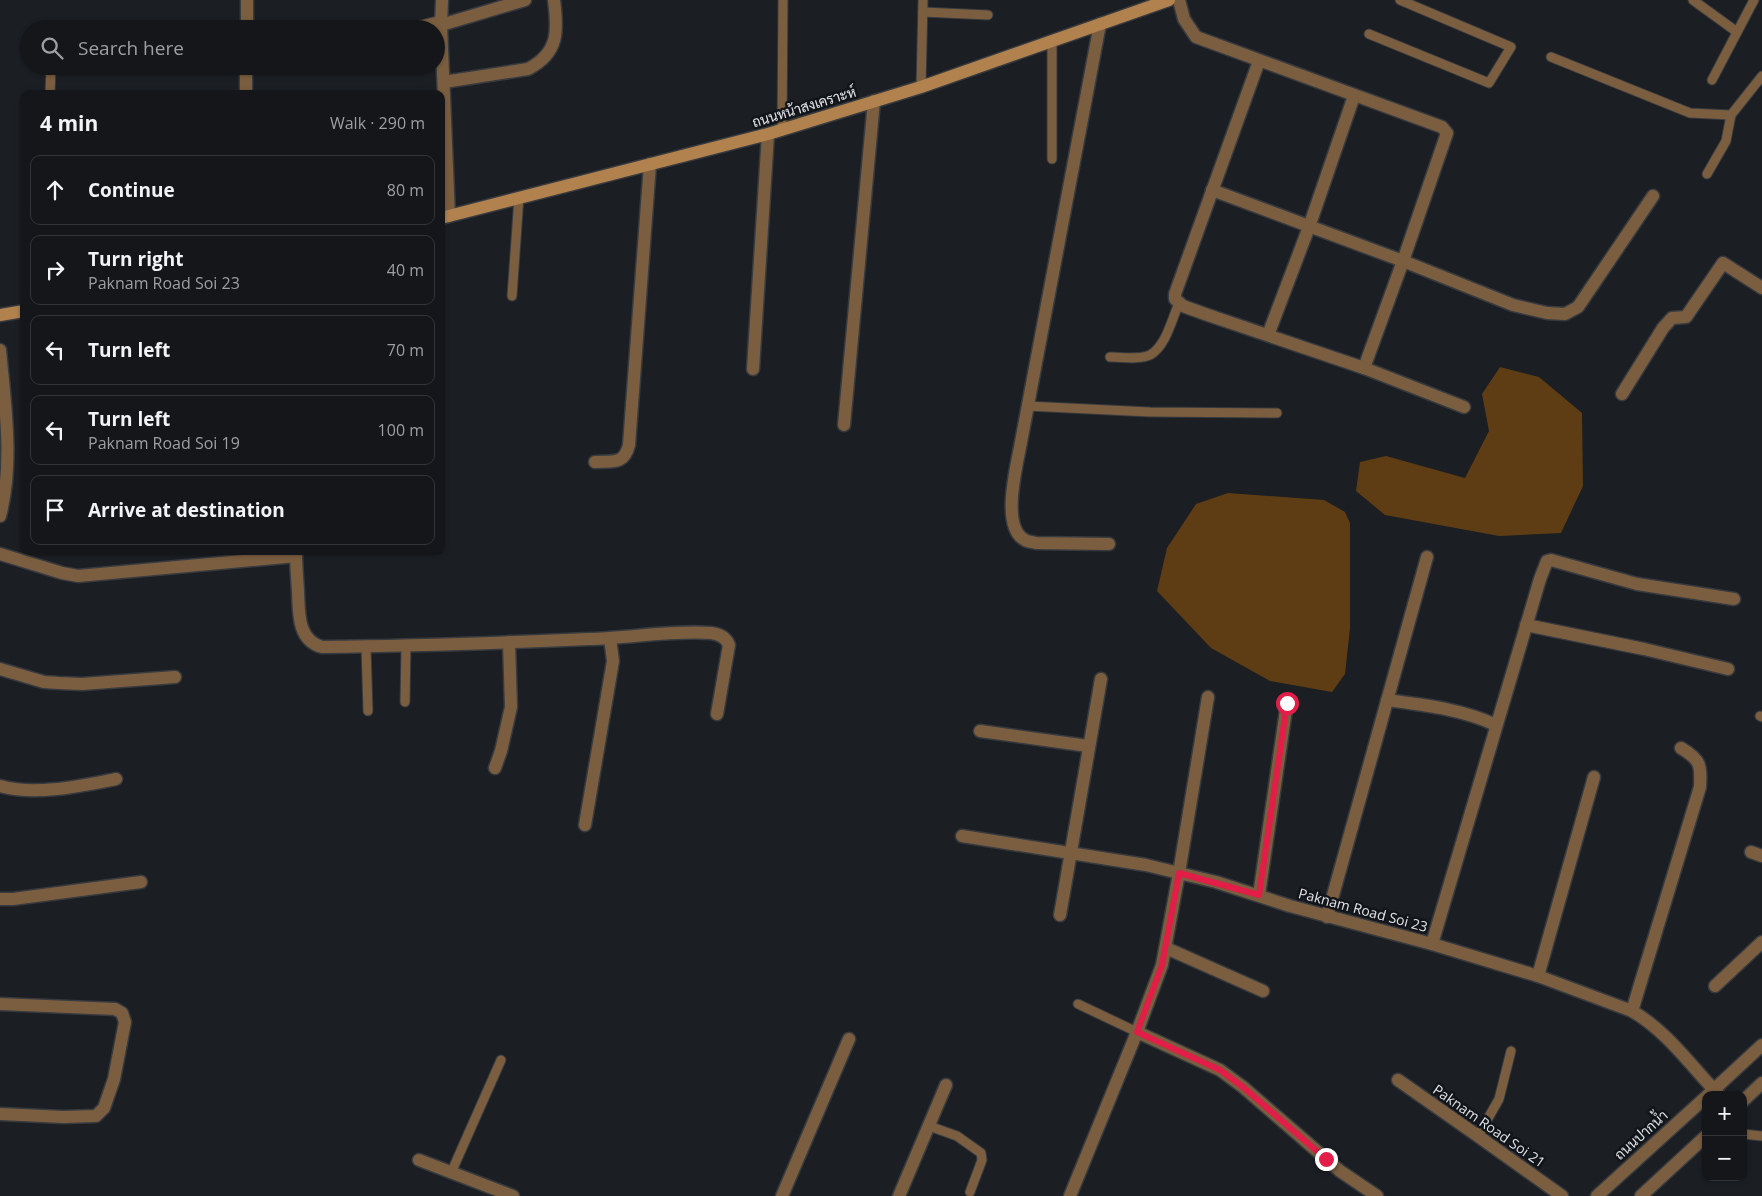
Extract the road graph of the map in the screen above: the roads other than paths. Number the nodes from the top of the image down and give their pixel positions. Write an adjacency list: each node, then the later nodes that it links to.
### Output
1 (247, 0): 14 (street)
2 (442, 0): 15 (street)
3 (525, 0): 16 (street)
4 (554, 0): 28 (street)
5 (783, 0): 36 (lane)
6 (923, 0): 12 (lane)
7 (1169, 0): 17 (main road, ถนนหน้าสงเคราะห์)
8 (1179, 0): 22 (street)
9 (1400, 0): 19 (lane)
10 (1693, 0): 18 (lane)
11 (1754, 0): 18 (lane)
12 (923, 12): 13 (lane); 29 (lane)
13 (988, 15)
14 (247, 20)
15 (441, 20)
16 (445, 21)
17 (1100, 24): 20 (main road, ถนนหน้าสงเคราะห์); 58 (street)
18 (1737, 32): 27 (lane)
19 (1369, 34)
20 (1052, 41): 29 (main road, ถนนหน้าสงเคราะห์); 38 (lane)
21 (1551, 56): 35 (lane)
22 (1259, 61): 33 (street); 41 (street)
23 (51, 75): 30 (lane)
24 (246, 75): 31 (street)
25 (444, 75): 28 (street)
26 (1762, 76): 35 (lane)
27 (1712, 80)
28 (444, 82): 32 (street)
29 (921, 86): 34 (main road, ถนนหน้าสงเคราะห์)
30 (50, 90)
31 (246, 90)
32 (444, 90)
33 (1354, 96): 45 (street); 46 (street)
34 (874, 101): 36 (main road, ถนนหน้าสงเคราะห์); 61 (street)
35 (1731, 114): 40 (lane)
36 (782, 129): 37 (main road, ถนนหน้าสงเคราะห์)
37 (768, 134): 39 (main road, ถนนหน้าสงเคราะห์); 56 (street)
38 (1052, 159)
39 (650, 164): 43 (main road, ถนนหน้าสงเคราะห์); 62 (street)
40 (1707, 174)
41 (1212, 190): 45 (street); 49 (street)
42 (1653, 196): 46 (street)
43 (520, 197): 44 (main road, ถนนหน้าสงเคราะห์); 48 (lane)
44 (445, 217)
45 (1309, 227): 46 (street); 52 (street)
46 (1403, 261): 55 (street)
47 (1762, 288): 57 (street)
48 (512, 296)
49 (1179, 303): 52 (street); 54 (lane)
50 (20, 312): 51 (main road)
51 (0, 315)
52 (1268, 335): 55 (street)
53 (0, 350): 63 (street)
54 (1110, 357)
55 (1364, 368): 59 (street)
56 (753, 370)
57 (1622, 394)
58 (1028, 406): 60 (lane); 64 (street)
59 (1464, 407)
60 (1277, 413)
61 (844, 425)
62 (595, 462)
63 (0, 516)
64 (1109, 544)
65 (0, 554): 66 (street)
66 (277, 555)
67 (296, 555): 74 (street)
68 (1427, 557): 80 (street)
69 (1734, 599): 70 (street)
70 (1526, 625): 76 (street); 85 (street)
71 (610, 638): 72 (street); 84 (street); 93 (street)
72 (509, 642): 73 (street); 89 (street)
73 (406, 645): 74 (street); 81 (lane)
74 (366, 647): 83 (lane)
75 (0, 669): 77 (street)
76 (1728, 670)
77 (175, 677)
78 (1101, 679): 87 (street)
79 (1208, 697): 96 (street)
80 (1387, 700): 85 (street); 101 (street)
81 (405, 702)
82 (1287, 703): 98 (street)
83 (368, 711)
84 (717, 714)
85 (1496, 725): 103 (street)
86 (980, 731): 87 (street)
87 (1088, 746): 95 (street)
88 (1681, 748): 110 (street)
89 (495, 768)
90 (1594, 777): 105 (street)
91 (116, 779): 92 (street)
92 (0, 786)
93 (584, 825)
94 (962, 836): 95 (street, Paknam Road Soi 23)
95 (1070, 854): 96 (street, Paknam Road Soi 23); 100 (street)
96 (1179, 873): 98 (street, Paknam Road Soi 23); 104 (street)
97 (141, 882): 99 (street)
98 (1259, 895): 101 (street, Paknam Road Soi 23)
99 (0, 899)
100 (1060, 915)
101 (1327, 917): 103 (street, Paknam Road Soi 23)
102 (1762, 942): 106 (street)
103 (1432, 944): 105 (street, Paknam Road Soi 23)
104 (1166, 948): 107 (street); 111 (street)
105 (1538, 976): 110 (street, Paknam Road Soi 23)
106 (1715, 986)
107 (1263, 991)
108 (0, 1004): 123 (street)
109 (1078, 1004): 111 (lane)
110 (1632, 1011): 119 (street, Paknam Road Soi 23)
111 (1137, 1032): 135 (street); 136 (street)
112 (849, 1039): 133 (street)
113 (1762, 1045): 120 (street, ถนนปากน้ำ)
114 (1511, 1052): 126 (lane)
115 (501, 1060): 130 (lane)
116 (1398, 1080): 126 (street, Paknam Road Soi 21)
117 (1762, 1083): 121 (street)
118 (946, 1085): 124 (street)
119 (1710, 1091)
120 (1715, 1091)
121 (1747, 1097)
122 (1702, 1103): 138 (street, ถนนปากน้ำ)
123 (0, 1114)
124 (928, 1126): 131 (lane); 134 (street)
125 (1747, 1134): 127 (lane)
126 (1478, 1136): 137 (street, Paknam Road Soi 21)
127 (1762, 1136)
128 (1702, 1140): 139 (street)
129 (419, 1160): 130 (street)
130 (451, 1173): 132 (street)
131 (970, 1192)
132 (513, 1196)
133 (782, 1196)
134 (899, 1196)
135 (1070, 1196)
136 (1377, 1196)
137 (1562, 1196)
138 (1597, 1196)
139 (1641, 1196)

